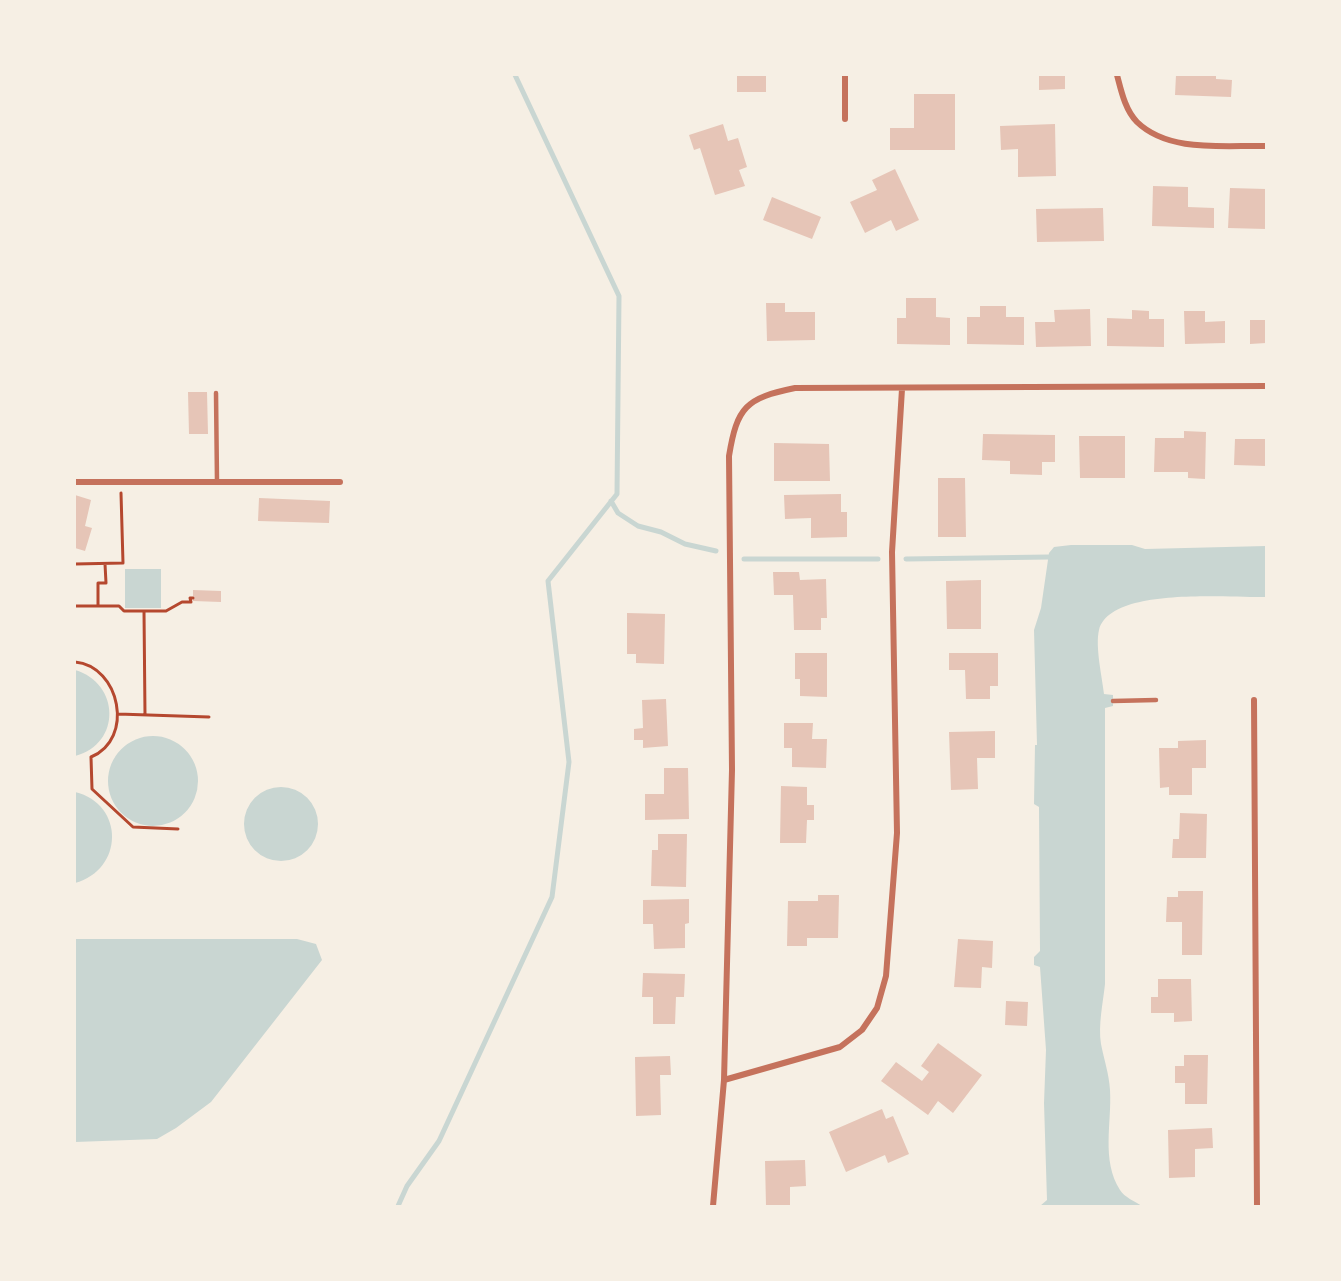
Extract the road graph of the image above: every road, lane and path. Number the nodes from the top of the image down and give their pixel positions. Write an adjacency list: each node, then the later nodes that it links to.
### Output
1 (845, 75): 3 (street)
2 (1117, 75): 4 (street)
3 (845, 119)
4 (1266, 146)
5 (1266, 386): 6 (street)
6 (902, 389): 26 (street); 26 (street)
7 (216, 393): 10 (lane)
8 (75, 482): 9 (street)
9 (121, 482): 10 (street); 13 (path)
10 (217, 482): 11 (street)
11 (340, 482)
12 (75, 564): 13 (path)
13 (105, 564): 16 (path)
14 (193, 598): 17 (path)
15 (75, 606): 16 (path)
16 (98, 606): 17 (path)
17 (144, 611): 23 (path)
18 (75, 662): 22 (path)
19 (1156, 700): 21 (lane)
20 (1254, 700): 28 (street)
21 (1113, 701)
22 (118, 714): 23 (path); 25 (path)
23 (145, 715): 24 (path)
24 (208, 717)
25 (178, 830)
26 (724, 1080): 27 (street)
27 (713, 1206)
28 (1257, 1206)

